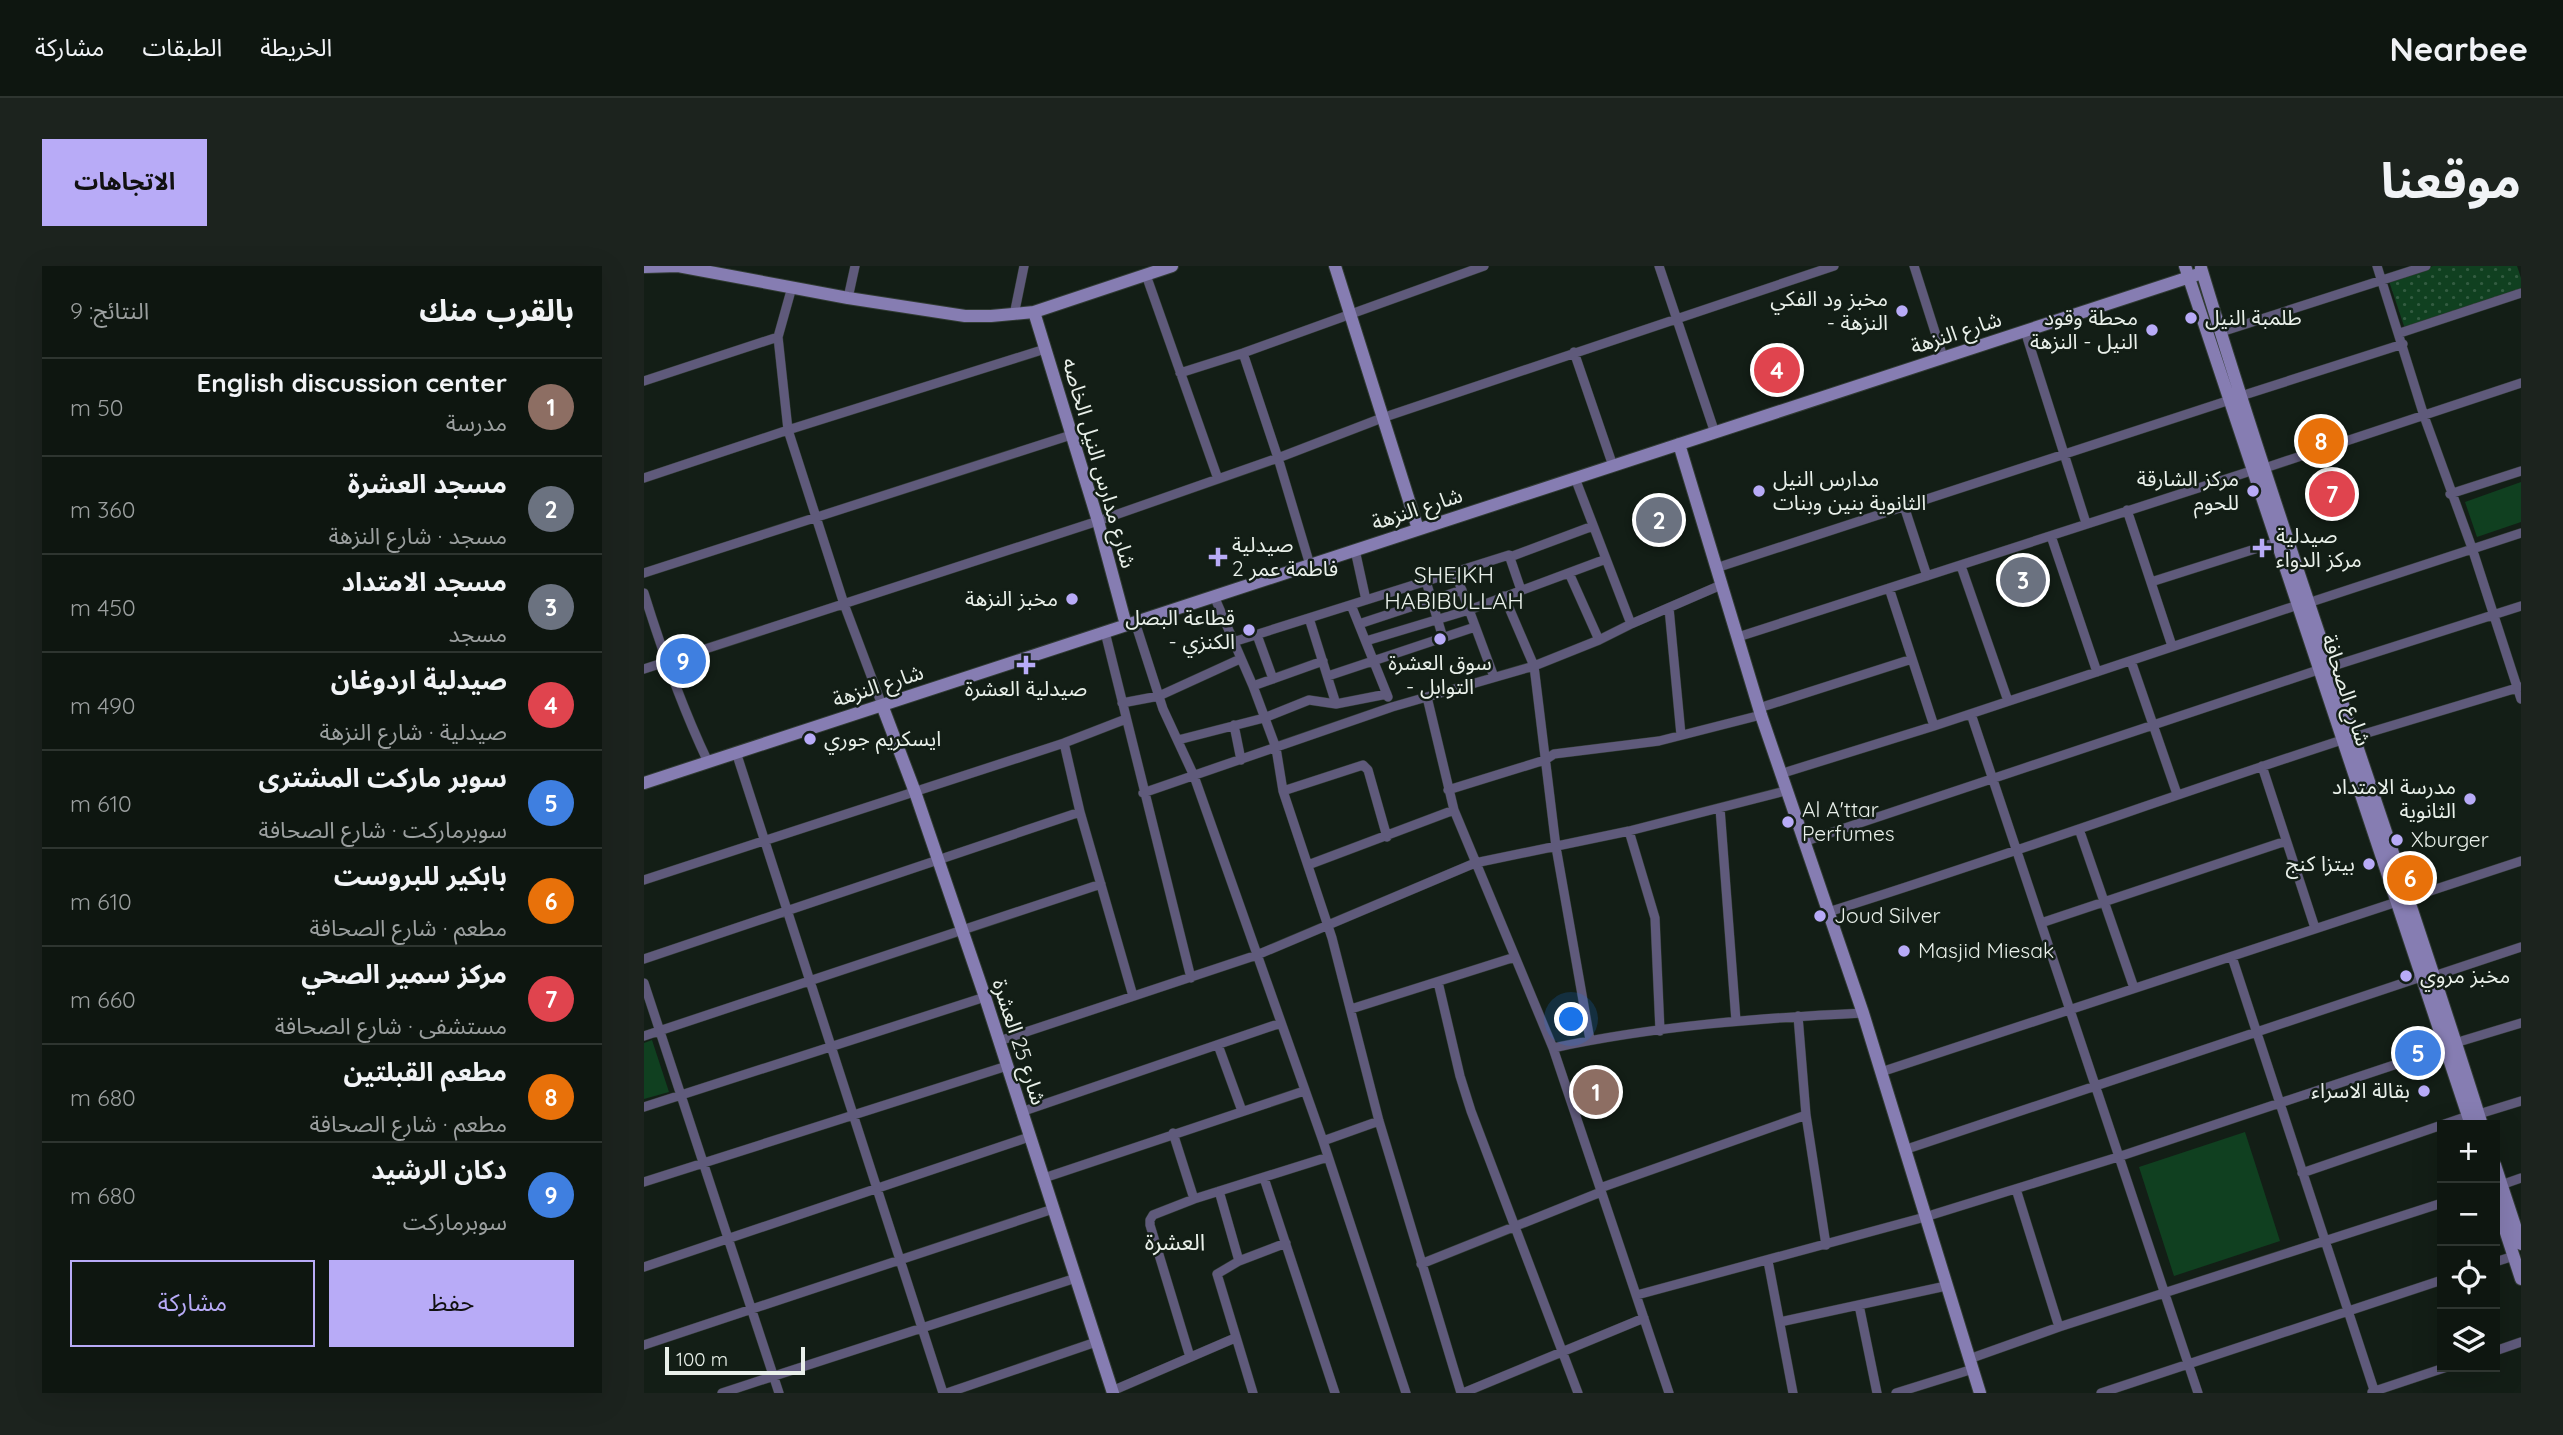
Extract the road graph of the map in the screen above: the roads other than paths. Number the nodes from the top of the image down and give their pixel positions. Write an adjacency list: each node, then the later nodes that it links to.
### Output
1 (855, 266): 19 (street)
2 (1024, 266): 21 (street)
3 (1172, 266): 15 (street)
4 (1335, 266): 22 (street)
5 (1484, 266): 13 (street)
6 (1659, 266): 23 (street)
7 (1834, 266): 23 (street)
8 (1914, 266): 32 (street)
9 (2377, 266): 16 (street)
10 (2426, 266): 16 (street)
11 (644, 267): 12 (street)
12 (709, 269): 17 (street)
13 (1463, 269): 22 (street)
14 (2193, 269): 24 (street, شارع النزهة); 25 (street, شارع الصحافة); 36 (street, شارع الصحافة)
15 (1146, 275): 20 (street); 33 (street)
16 (2382, 281): 25 (street); 26 (street)
17 (792, 287): 19 (street); 27 (street)
18 (2521, 293): 26 (street)
19 (848, 298): 21 (street)
20 (1034, 312): 21 (street); 29 (street, شارع مدارس النيل الخاصه)
21 (1014, 315)
22 (1350, 316): 31 (street); 38 (street)
23 (1676, 318): 30 (street); 40 (street)
24 (2025, 331): 32 (street, شارع النزهة); 43 (street)
25 (2221, 332): 36 (street, شارع الصحافة)
26 (2400, 333): 28 (street)
27 (778, 337): 34 (street); 39 (street)
28 (2403, 344): 36 (street); 37 (street)
29 (1045, 349): 39 (street); 41 (street, شارع مدارس النيل الخاصه)
30 (1574, 352): 38 (street); 45 (street)
31 (1243, 353): 33 (street); 44 (street)
32 (1943, 357): 40 (street, شارع النزهة)
33 (1180, 373): 50 (street)
34 (644, 381)
35 (2521, 383): 37 (street)
36 (2235, 398): 43 (street); 46 (street, شارع الصحافة)
37 (2424, 416): 46 (street); 51 (street)
38 (1382, 418): 44 (street); 58 (street)
39 (788, 430): 48 (street); 54 (street)
40 (1715, 433): 42 (street, شارع النزهة)
41 (1071, 435): 54 (street); 55 (street, شارع مدارس النيل الخاصه)
42 (1679, 444): 45 (street, شارع النزهة); 68 (street)
43 (2063, 453): 52 (street); 56 (street)
44 (1278, 458): 50 (street); 66 (street)
45 (1613, 466): 49 (street, شارع النزهة)
46 (2260, 469): 53 (street); 61 (street, شارع الصحافة); 85 (street, شارع الصحافة)
47 (2521, 471): 51 (street)
48 (644, 478)
49 (1575, 478): 57 (street); 58 (street, شارع النزهة)
50 (1218, 480): 55 (street)
51 (2451, 494): 62 (street)
52 (1904, 506): 68 (street); 72 (street)
53 (2127, 510): 56 (street); 74 (street)
54 (817, 518): 70 (street); 84 (street)
55 (1098, 521): 84 (street); 93 (street, شارع مدارس النيل الخاصه)
56 (2086, 523): 60 (street)
57 (1593, 526): 64 (street); 65 (street)
58 (1418, 529): 63 (street, شارع النزهة)
59 (2521, 533): 62 (street)
60 (2051, 536): 67 (street); 114 (street)
61 (2277, 542): 74 (street); 85 (street, شارع الصحافة)
62 (2472, 548): 85 (street); 90 (street)
63 (1355, 550): 66 (street, شارع النزهة); 82 (street)
64 (1510, 557): 69 (street); 78 (street)
65 (1606, 559): 71 (street); 95 (street)
66 (1310, 565): 80 (street, شارع النزهة)
67 (1961, 566): 72 (street); 124 (street)
68 (1716, 568): 75 (street)
69 (1455, 572): 73 (street); 77 (street)
70 (644, 573)
71 (1569, 573): 78 (street); 101 (street)
72 (1927, 576): 76 (street)
73 (1426, 581): 82 (street); 83 (street)
74 (2151, 582): 104 (street)
75 (1721, 585): 88 (street); 99 (street)
76 (1889, 588): 99 (street); 105 (street)
77 (1462, 590): 83 (street); 89 (street)
78 (1521, 590): 81 (street)
79 (644, 593): 110 (street)
80 (1214, 596): 93 (street, شارع النزهة); 103 (street)
81 (1504, 596): 89 (street); 111 (street)
82 (1366, 600): 86 (street)
83 (1432, 600): 92 (street); 94 (street)
84 (844, 604): 110 (street); 127 (street)
85 (2303, 604): 104 (street); 113 (street, شارع الصحافة)
86 (1351, 605): 91 (street); 94 (street)
87 (2521, 606): 90 (street)
88 (1669, 608): 95 (street); 136 (street)
89 (1469, 610): 92 (street); 96 (street)
90 (2493, 615): 113 (street); 119 (street)
91 (1309, 618): 98 (street); 108 (street)
92 (1438, 620): 100 (street); 102 (street)
93 (1130, 624): 97 (street, شارع النزهة); 121 (street)
94 (1359, 624): 102 (street)
95 (1631, 624): 101 (street)
96 (1475, 626): 100 (street); 116 (street)
97 (1105, 632): 125 (street); 127 (street, شارع النزهة)
98 (1257, 635): 103 (street); 117 (street)
99 (1738, 637): 129 (street)
100 (1443, 638): 107 (street)
101 (1600, 640): 111 (street)
102 (1366, 641): 107 (street)
103 (1233, 642): 106 (street)
104 (2172, 646): 109 (street)
105 (1912, 659): 129 (street); 135 (street)
106 (1240, 660): 118 (street); 121 (street)
107 (1374, 660): 115 (street); 120 (street)
108 (1323, 661): 115 (street); 117 (street)
109 (2132, 661): 114 (street); 134 (street)
110 (666, 662): 112 (street); 144 (street)
111 (1534, 666): 116 (street); 143 (street)
112 (644, 669)
113 (2324, 669): 134 (street); 137 (street, شارع الصحافة)
114 (2097, 672): 124 (street)
115 (1328, 676): 126 (street)
116 (1494, 677): 122 (street)
117 (1273, 679): 118 (street)
118 (1253, 686): 131 (street)
119 (2519, 687): 123 (street); 137 (street)
120 (1387, 694): 126 (street); 128 (street)
121 (1159, 696): 125 (street); 138 (street)
122 (1427, 697): 128 (street); 150 (street)
123 (2521, 699)
124 (2008, 701): 130 (street)
125 (1122, 703): 132 (street)
126 (1336, 704): 131 (street)
127 (882, 705): 141 (street, شارع النزهة); 153 (street, شارع 25 العشرة)
128 (1392, 707): 140 (street)
129 (1760, 712): 136 (street); 146 (street)
130 (1971, 714): 135 (street); 148 (street)
131 (1264, 718): 133 (street); 140 (street)
132 (1126, 719): 139 (street); 154 (street)
133 (1234, 725): 138 (street); 142 (street)
134 (2154, 725): 148 (street); 155 (street)
135 (1934, 726): 146 (street)
136 (1681, 735): 143 (street)
137 (2348, 738): 145 (street); 173 (street, شارع الصحافة)
138 (1178, 740): 147 (street)
139 (1064, 743): 153 (street); 158 (street)
140 (1276, 748): 142 (street); 151 (street)
141 (736, 752): 144 (street, شارع النزهة); 163 (street)
142 (1241, 760): 147 (street)
143 (1545, 760): 150 (street); 165 (street)
144 (708, 762): 149 (street, شارع النزهة)
145 (2262, 766): 155 (street); 162 (street)
146 (1780, 774): 152 (street)
147 (1194, 776): 154 (street); 182 (street)
148 (1993, 780): 164 (street); 166 (street)
149 (644, 783)
150 (1448, 790): 157 (street)
151 (1283, 791): 161 (street); 170 (street)
152 (1785, 791): 156 (street); 164 (street)
153 (915, 792): 163 (street); 167 (street, شارع 25 العشرة)
154 (1143, 793): 187 (street)
155 (2177, 794): 159 (street)
156 (1720, 808): 160 (street); 198 (street)
157 (1454, 810): 161 (street); 169 (street)
158 (1080, 812): 167 (street); 172 (street)
159 (2079, 829): 166 (street); 174 (street)
160 (1629, 831): 165 (street); 202 (street)
161 (1387, 837): 170 (street)
162 (2286, 841): 174 (street); 179 (street)
163 (764, 842): 171 (street); 175 (street)
164 (1803, 842): 176 (street)
165 (1556, 847): 169 (street); 205 (street)
166 (2017, 851): 176 (street); 177 (street)
167 (938, 860): 175 (street); 180 (street, شارع 25 العشرة)
168 (2521, 861): 173 (street)
169 (1475, 863): 178 (street); 183 (street)
170 (1308, 865): 178 (street)
171 (644, 880)
172 (1101, 884): 180 (street); 192 (street)
173 (2403, 900): 179 (street); 186 (street, شارع الصحافة)
174 (2104, 901): 177 (street); 191 (street)
175 (787, 911): 185 (street); 188 (street)
176 (1828, 912): 196 (street)
177 (2041, 923): 195 (street)
178 (1328, 926): 182 (street); 194 (street)
179 (2315, 929): 184 (street)
180 (961, 931): 188 (street); 193 (street, شارع 25 العشرة)
181 (2521, 947): 186 (street)
182 (1257, 955): 187 (street); 199 (street)
183 (1515, 957): 189 (street); 210 (street)
184 (2232, 957): 191 (street); 203 (street)
185 (644, 959)
186 (2428, 977): 203 (street); 208 (street, شارع الصحافة)
187 (1191, 978): 192 (street)
188 (809, 980): 201 (street); 209 (street)
189 (1438, 982): 194 (street); 249 (street)
190 (644, 984): 201 (street)
191 (2134, 988): 195 (street)
192 (1133, 996): 206 (street)
193 (985, 997): 206 (street, شارع 25 العشرة); 209 (street)
194 (1351, 1009): 224 (street)
195 (2070, 1011): 212 (street); 213 (street)
196 (1863, 1013): 197 (street); 212 (street)
197 (1798, 1016): 198 (street); 222 (street)
198 (1736, 1021): 202 (street)
199 (1281, 1023): 207 (street); 214 (street)
200 (2521, 1023): 208 (street)
201 (660, 1030): 204 (street); 215 (street)
202 (1660, 1031): 205 (street)
203 (2255, 1033): 213 (street); 217 (street)
204 (644, 1036)
205 (1590, 1040): 210 (street)
206 (999, 1041): 211 (street, شارع 25 العشرة)
207 (1218, 1045): 219 (street); 220 (street)
208 (2450, 1046): 217 (street); 223 (street, شارع الصحافة)
209 (830, 1048): 215 (street); 221 (street)
210 (1553, 1048): 242 (street)
211 (1007, 1066): 220 (street, شارع 25 العشرة); 221 (street)
212 (1881, 1072): 229 (street)
213 (2094, 1085): 229 (street); 231 (street)
214 (1304, 1091): 219 (street); 228 (street)
215 (681, 1096): 218 (street); 232 (street)
216 (2521, 1101): 223 (street)
217 (2278, 1104): 231 (street); 233 (street)
218 (644, 1107)
219 (1242, 1111): 226 (street)
220 (1021, 1112): 227 (street, شارع 25 العشرة)
221 (853, 1113): 232 (street); 240 (street)
222 (1806, 1115): 242 (street); 254 (street)
223 (2475, 1120)
224 (1379, 1121): 228 (street); 260 (street)
225 (2437, 1132): 233 (street)
226 (1173, 1133): 234 (street); 244 (street)
227 (1029, 1138): 234 (street, شارع 25 العشرة); 240 (street)
228 (1323, 1141): 230 (street)
229 (1904, 1150): 248 (street)
230 (1328, 1157): 235 (street); 293 (street)
231 (2118, 1157): 241 (street); 266 (street)
232 (703, 1163): 237 (street); 250 (street)
233 (2302, 1173): 251 (street)
234 (1044, 1178): 246 (street, شارع 25 العشرة)
235 (1264, 1178): 243 (street); 252 (street)
236 (2521, 1178): 239 (street)
237 (644, 1182)
238 (2500, 1182): 239 (street)
239 (2501, 1185): 253 (street)
240 (877, 1189): 250 (street); 256 (street)
241 (2016, 1189): 248 (street); 274 (street)
242 (1601, 1190): 249 (street); 267 (street)
243 (1219, 1191): 244 (street); 258 (street)
244 (1194, 1199): 281 (street)
245 (2437, 1205): 251 (street)
246 (1053, 1209): 256 (street); 262 (street, شارع 25 العشرة)
247 (2500, 1214): 255 (street)
248 (1925, 1217): 254 (street); 265 (street)
249 (1516, 1225): 260 (street); 280 (street)
250 (728, 1237): 261 (street); 269 (street)
251 (2325, 1242): 266 (street); 270 (street)
252 (1286, 1243): 258 (street); 292 (street)
253 (2521, 1244)
254 (1826, 1245): 259 (street)
255 (2514, 1256): 257 (street); 263 (street)
256 (900, 1260): 269 (street); 273 (street)
257 (2500, 1260)
258 (1239, 1261): 275 (street)
259 (1768, 1261): 267 (street); 272 (street)
260 (1421, 1264): 294 (street)
261 (644, 1267)
262 (1076, 1278): 273 (street); 276 (street, شارع 25 العشرة)
263 (2521, 1279)
264 (2437, 1282): 270 (street)
265 (1946, 1286): 268 (street); 282 (street)
266 (2165, 1293): 274 (street); 283 (street)
267 (1637, 1295): 271 (street)
268 (1859, 1305): 272 (street); 298 (street)
269 (752, 1308): 278 (street); 285 (street)
270 (2348, 1311): 283 (street); 287 (street)
271 (1644, 1318): 280 (street); 296 (street)
272 (1780, 1322): 297 (street)
273 (922, 1327): 285 (street); 290 (street)
274 (2059, 1327): 282 (street)
275 (1235, 1338): 281 (street); 291 (street)
276 (1096, 1342): 286 (street, شارع 25 العشرة); 290 (street)
277 (2521, 1342): 279 (street)
278 (644, 1345)
279 (2500, 1349)
280 (1562, 1351): 294 (street); 295 (street)
281 (1190, 1357): 286 (street)
282 (1971, 1364): 299 (street); 300 (street)
283 (2188, 1364): 301 (street); 302 (street)
284 (2437, 1370): 287 (street)
285 (774, 1376): 288 (street); 289 (street)
286 (1113, 1392)
287 (2374, 1392)
288 (722, 1393)
289 (779, 1393)
290 (945, 1393)
291 (1253, 1393)
292 (1335, 1393)
293 (1406, 1393)
294 (1462, 1393)
295 (1578, 1393)
296 (1669, 1393)
297 (1793, 1393)
298 (1877, 1393)
299 (1896, 1393)
300 (1980, 1393)
301 (2101, 1393)
302 (2198, 1393)

